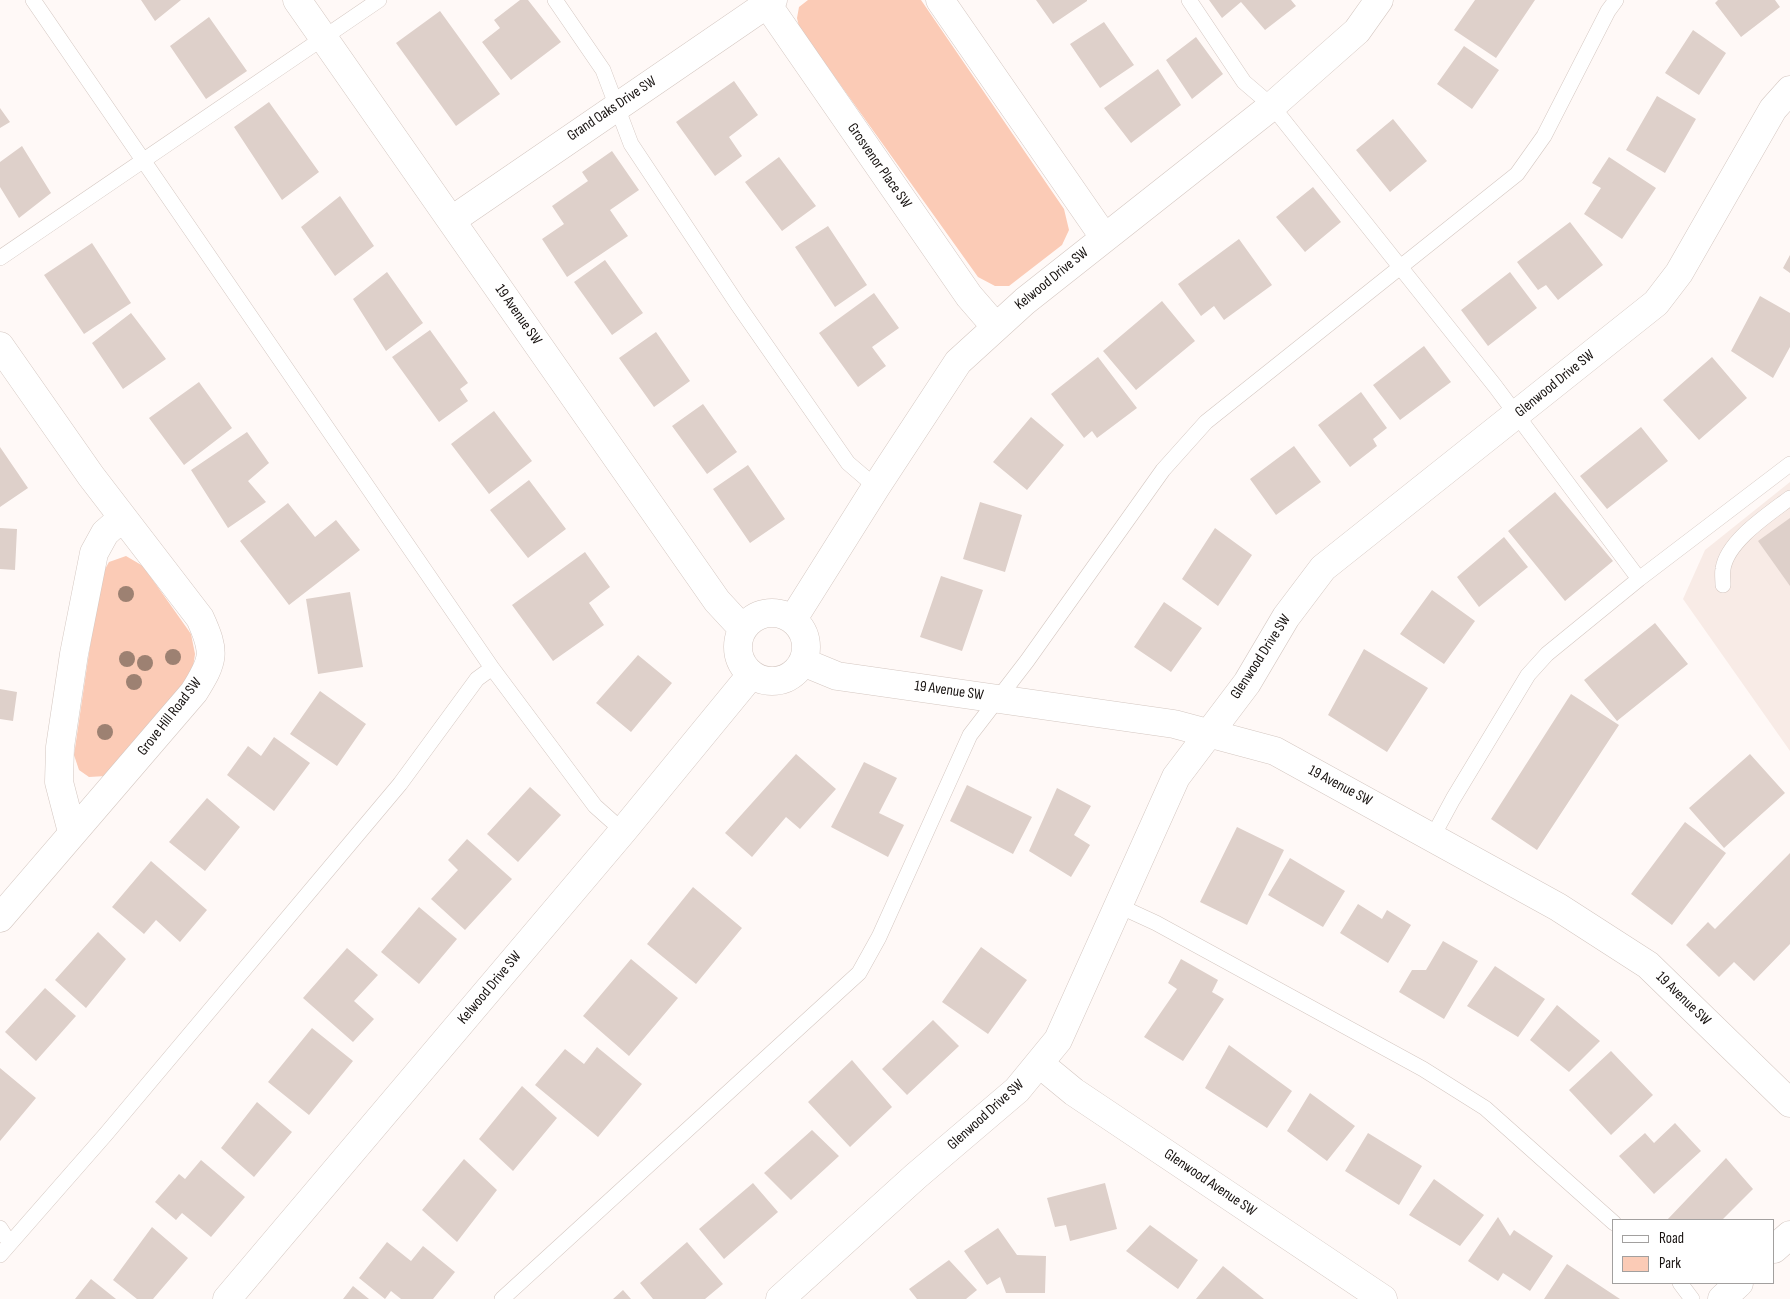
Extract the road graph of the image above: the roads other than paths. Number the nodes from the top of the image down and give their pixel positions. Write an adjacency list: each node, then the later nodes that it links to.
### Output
1 (33, 0): 14 (lane)
2 (297, 0): 10 (street, 19 Avenue SW)
3 (379, 0): 10 (lane)
4 (555, 0): 12 (lane)
5 (940, 0): 16 (street)
6 (1189, 0): 13 (lane)
7 (1379, 0): 13 (street, Kelwood Drive SW)
8 (1616, 0): 18 (lane)
9 (770, 2): 12 (street, Grand Oaks Drive SW); 19 (street, Grosvenor Place SW)
10 (323, 38): 14 (lane); 15 (street, 19 Avenue SW)
11 (1790, 90): 21 (street, Glenwood Drive SW)
12 (617, 106): 15 (street, Grand Oaks Drive SW); 23 (lane)
13 (1272, 106): 16 (street, Kelwood Drive SW); 18 (lane)
14 (144, 160): 17 (lane); 31 (lane)
15 (452, 220): 29 (street, 19 Avenue SW)
16 (1104, 237): 19 (street, Kelwood Drive SW)
17 (0, 258)
18 (1401, 268): 21 (lane); 33 (lane)
19 (995, 326): 23 (street, Kelwood Drive SW)
20 (0, 346): 25 (street, Grove Hill Road SW)
21 (1517, 415): 26 (lane); 34 (street, Glenwood Drive SW)
22 (1790, 464): 26 (lane)
23 (876, 487): 28 (street, Kelwood Drive SW)
24 (1790, 498): 27 (lane)
25 (122, 518): 36 (street); 36 (street, Grove Hill Road SW)
26 (1639, 579): 37 (lane)
27 (1723, 585)
28 (793, 619): 29 (street); 30 (street)
29 (742, 628): 32 (street)
30 (803, 662): 32 (street); 33 (street, 19 Avenue SW)
31 (492, 668): 35 (lane); 45 (lane)
32 (751, 675): 35 (street, Kelwood Drive SW)
33 (998, 698): 34 (street, 19 Avenue SW); 51 (lane)
34 (1209, 733): 37 (street, 19 Avenue SW); 38 (street, Glenwood Drive SW)
35 (623, 831): 50 (street, Kelwood Drive SW)
36 (72, 832): 39 (street, Grove Hill Road SW)
37 (1433, 836): 41 (street, 19 Avenue SW)
38 (1119, 906): 40 (street, Glenwood Drive SW); 42 (lane)
39 (0, 918)
40 (1040, 1064): 52 (street, Glenwood Drive SW); 53 (street, Glenwood Avenue SW)
41 (1790, 1104)
42 (1612, 1221)
43 (0, 1228): 45 (lane)
44 (1790, 1235): 46 (street)
45 (9, 1242): 47 (lane)
46 (1775, 1248)
47 (0, 1255)
48 (1681, 1284): 54 (lane)
49 (1738, 1284): 55 (street)
50 (227, 1299)
51 (502, 1299)
52 (780, 1299)
53 (1383, 1299)
54 (1692, 1299)
55 (1722, 1299)

